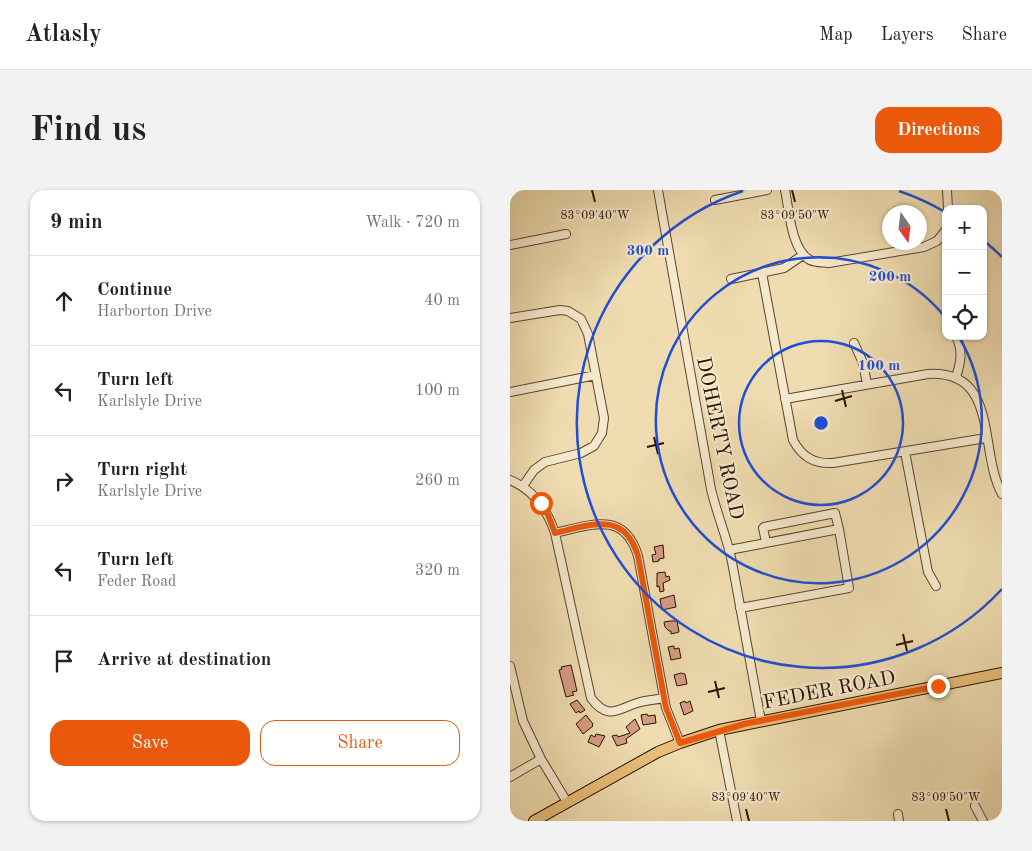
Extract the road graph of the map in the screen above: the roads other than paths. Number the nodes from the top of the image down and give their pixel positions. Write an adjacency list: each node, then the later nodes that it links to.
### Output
1 (658, 190): 29 (street, DOHERTY ROAD)
2 (767, 190): 5 (street)
3 (785, 190): 10 (street)
4 (947, 190): 6 (street)
5 (715, 200)
6 (948, 205)
7 (566, 234): 9 (street)
8 (942, 235): 10 (street)
9 (510, 245)
10 (803, 255): 11 (street)
11 (762, 273): 12 (street); 20 (street)
12 (731, 279)
13 (510, 318): 16 (street)
14 (958, 340): 17 (street)
15 (854, 342): 18 (street)
16 (596, 375): 19 (street); 24 (street)
17 (956, 377): 18 (street); 21 (street)
18 (867, 384): 20 (street)
19 (510, 392)
20 (785, 399): 22 (street)
21 (986, 438): 22 (street); 25 (street)
22 (905, 452): 30 (street)
23 (510, 480): 24 (street)
24 (524, 486): 27 (street)
25 (1002, 494)
26 (839, 528): 28 (street); 28 (street); 31 (street)
27 (555, 533): 34 (street); 34 (street)
28 (766, 542): 29 (street)
29 (729, 550): 31 (street, DOHERTY ROAD)
30 (936, 586)
31 (740, 608): 35 (street, DOHERTY ROAD)
32 (510, 666): 38 (street)
33 (1002, 673): 35 (main road, FEDER ROAD)
34 (664, 698): 37 (street)
35 (761, 720): 36 (main road, FEDER ROAD)
36 (719, 730): 37 (main road, FEDER ROAD); 43 (street)
37 (680, 743): 40 (main road, FEDER ROAD)
38 (541, 759): 39 (street); 40 (street)
39 (510, 777)
40 (567, 802): 42 (main road, FEDER ROAD)
41 (975, 806): 44 (street)
42 (534, 821)
43 (737, 821)
44 (983, 821)

